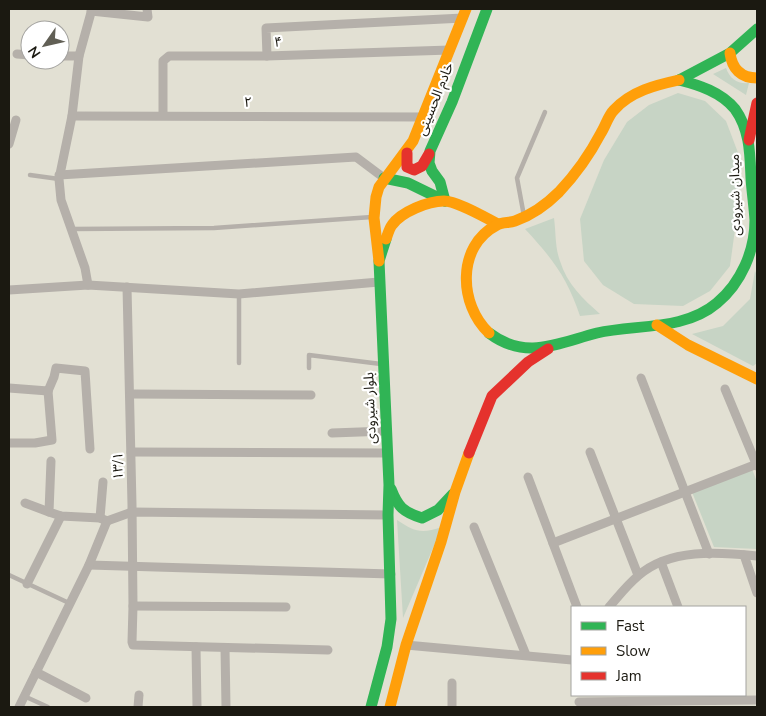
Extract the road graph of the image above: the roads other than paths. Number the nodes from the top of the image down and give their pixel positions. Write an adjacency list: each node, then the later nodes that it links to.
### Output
1 (147, 9): 3 (street)
2 (486, 9): 23 (main road, خادم الحسینی)
3 (92, 10): 11 (street)
4 (464, 14): 6 (main road, خادم الحسینی); 12 (street)
5 (757, 29): 7 (main road)
6 (450, 50): 12 (street, ۴); 19 (main road, خادم الحسینی)
7 (730, 53): 13 (main road); 14 (main road)
8 (16, 54): 9 (street)
9 (20, 54)
10 (70, 56): 11 (street)
11 (80, 56): 18 (street)
12 (267, 56): 17 (street, ۴)
13 (757, 78)
14 (679, 80): 21 (main road, میدان شیرودی); 30 (main road, میدان شیرودی)
15 (757, 103): 21 (main road)
16 (545, 112): 30 (lane)
17 (163, 115): 18 (street, ۲); 19 (street, ۲)
18 (72, 116): 26 (street)
19 (423, 117): 24 (main road, خادم الحسینی)
20 (16, 120): 22 (street)
21 (749, 140): 33 (main road, میدان شیرودی)
22 (9, 144)
23 (430, 150): 24 (main road); 28 (main road, خادم الحسینی)
24 (407, 153): 27 (main road, خادم الحسینی)
25 (30, 175): 26 (lane)
26 (59, 177): 27 (street); 32 (street)
27 (384, 178): 28 (main road); 29 (main road)
28 (445, 201): 31 (main road); 34 (main road, بلوار شیرودی)
29 (374, 217): 32 (lane); 34 (main road)
30 (524, 217): 31 (main road, میدان شیرودی)
31 (498, 224): 41 (main road, میدان شیرودی)
32 (72, 229): 36 (street)
33 (756, 235): 40 (main road, میدان شیرودی)
34 (379, 261): 35 (main road, بلوار شیرودی)
35 (379, 282): 39 (street); 43 (main road, بلوار شیرودی)
36 (88, 285): 37 (street); 38 (street)
37 (127, 287): 39 (street); 50 (street, ۱۳/۱)
38 (9, 290)
39 (239, 294): 42 (lane)
40 (657, 325): 41 (main road, میدان شیرودی); 46 (main road)
41 (554, 346): 64 (main road)
42 (239, 363)
43 (384, 364): 44 (lane); 52 (main road, بلوار شیرودی)
44 (309, 368)
45 (641, 378): 65 (street)
46 (757, 379)
47 (9, 388): 49 (street)
48 (725, 389): 60 (street)
49 (48, 391): 54 (street); 55 (street)
50 (131, 394): 51 (street); 56 (street, ۱۳/۱)
51 (311, 394)
52 (387, 431): 53 (street); 58 (main road, بلوار شیرودی)
53 (332, 433)
54 (9, 443)
55 (90, 449)
56 (131, 452): 58 (street); 68 (street, ۱۳/۱)
57 (590, 452): 71 (street)
58 (387, 453): 63 (main road, بلوار شیرودی)
59 (51, 461): 67 (street)
60 (757, 464): 65 (street)
61 (528, 477): 74 (street)
62 (103, 482): 72 (street)
63 (390, 484): 64 (main road); 69 (main road, بلوار شیرودی)
64 (455, 492): 92 (main road)
65 (685, 492): 71 (street); 75 (street)
66 (25, 503): 67 (street)
67 (50, 512): 70 (street)
68 (132, 512): 69 (street); 72 (street); 80 (street, ۱۳/۱)
69 (388, 515): 81 (main road, بلوار شیرودی)
70 (61, 516): 72 (street); 84 (street)
71 (616, 519): 74 (street); 83 (street)
72 (103, 520): 79 (street)
73 (474, 527): 96 (street)
74 (553, 543): 88 (street)
75 (709, 554): 76 (street); 78 (street)
76 (744, 555): 77 (street); 85 (street)
77 (757, 556)
78 (661, 562): 83 (street); 90 (street)
79 (89, 565): 80 (street); 86 (street)
80 (133, 566): 81 (street); 87 (street, ۱۳/۱)
81 (391, 574): 113 (main road, بلوار شیرودی)
82 (9, 575): 84 (lane)
83 (638, 575): 89 (street)
84 (27, 584): 86 (lane)
85 (757, 592)
86 (69, 603): 98 (street)
87 (134, 606): 91 (street); 93 (street, ۱۳/۱)
88 (577, 606)
89 (610, 606)
90 (678, 606)
91 (286, 607)
92 (406, 645): 96 (street); 114 (main road)
93 (196, 647): 94 (street); 111 (street)
94 (225, 648): 95 (street); 112 (street)
95 (328, 650)
96 (526, 655): 97 (street)
97 (571, 660)
98 (36, 672): 101 (street); 102 (street)
99 (452, 683): 115 (street)
100 (138, 695): 110 (street)
101 (24, 696): 108 (street); 109 (lane)
102 (86, 698)
103 (627, 698): 106 (street); 107 (street)
104 (690, 698): 105 (street); 107 (street)
105 (757, 700)
106 (579, 701)
107 (667, 704)
108 (19, 707)
109 (48, 707)
110 (138, 707)
111 (197, 707)
112 (226, 707)
113 (371, 707)
114 (390, 707)
115 (452, 707)

